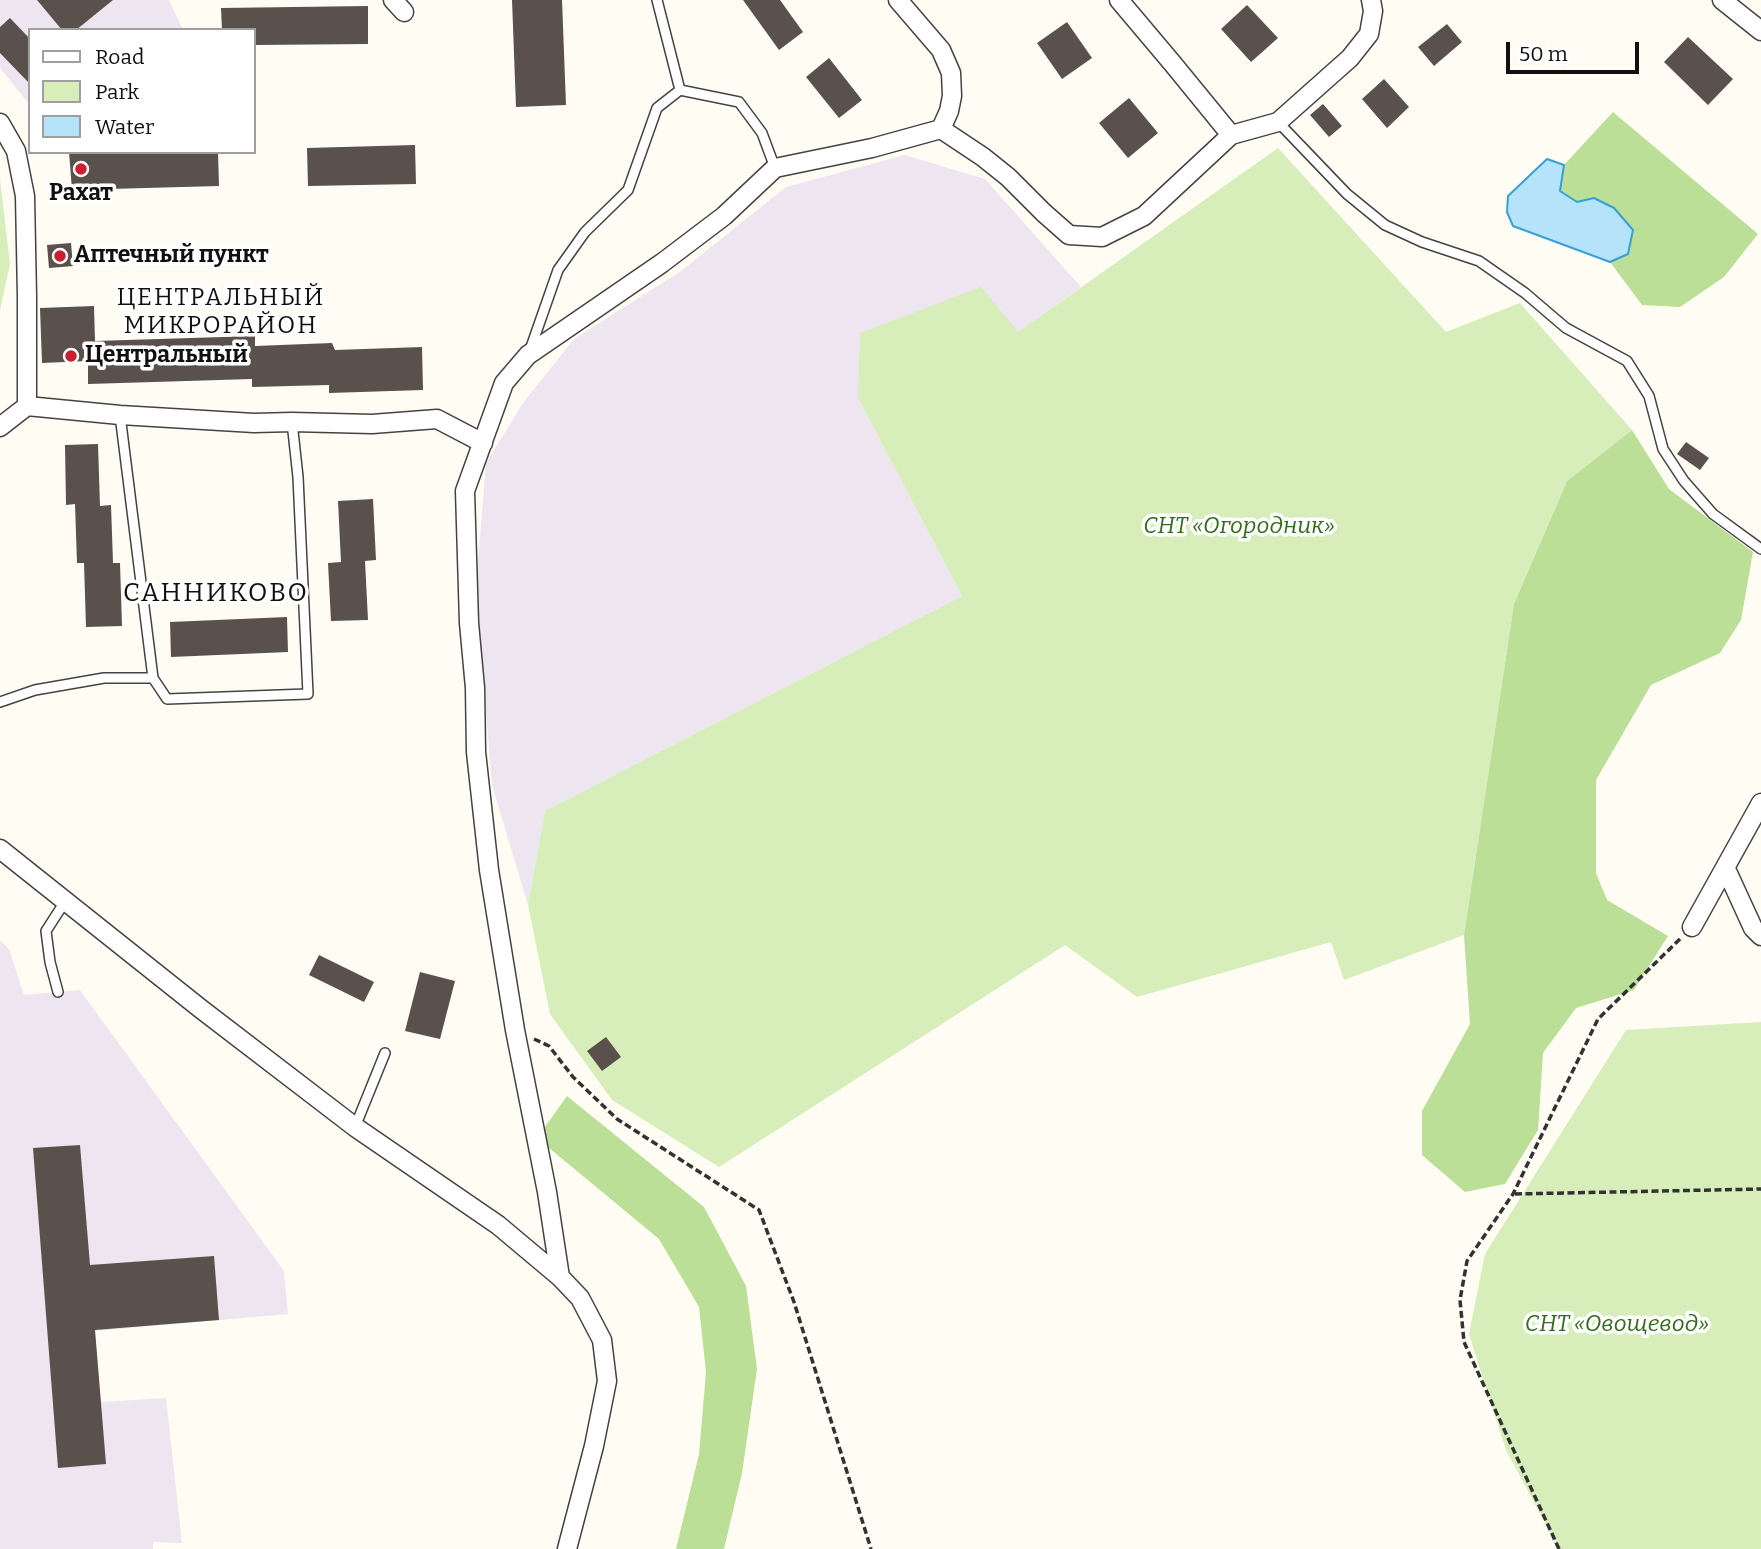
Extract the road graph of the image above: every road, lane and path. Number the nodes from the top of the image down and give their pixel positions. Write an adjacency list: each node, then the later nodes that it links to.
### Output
1 (657, 0): 7 (lane)
2 (898, 0): 10 (street)
3 (1119, 0): 11 (street)
4 (1371, 0): 8 (street)
5 (1722, 0): 6 (street)
6 (1761, 31)
7 (680, 90): 12 (lane); 13 (lane)
8 (1279, 122): 11 (street); 19 (lane)
9 (0, 123): 14 (street)
10 (941, 129): 11 (street); 12 (street)
11 (1231, 135)
12 (775, 168): 13 (street)
13 (528, 355): 18 (street)
14 (26, 406): 15 (street); 17 (street)
15 (120, 415): 16 (street); 20 (lane)
16 (292, 422): 18 (street); 20 (lane)
17 (0, 427)
18 (483, 443): 29 (street)
19 (1761, 549)
20 (153, 678): 21 (lane)
21 (0, 702)
22 (1761, 803): 24 (street)
23 (0, 849): 25 (street)
24 (1726, 869): 26 (street); 27 (street)
25 (66, 900): 28 (lane); 31 (street)
26 (1692, 928): 33 (path)
27 (1761, 936)
28 (58, 992)
29 (515, 1030): 34 (street); 36 (path)
30 (385, 1053): 31 (lane)
31 (355, 1127): 34 (street)
32 (1761, 1189): 33 (path)
33 (1513, 1194): 37 (path)
34 (559, 1277): 35 (street)
35 (567, 1549)
36 (871, 1549)
37 (1559, 1549)

